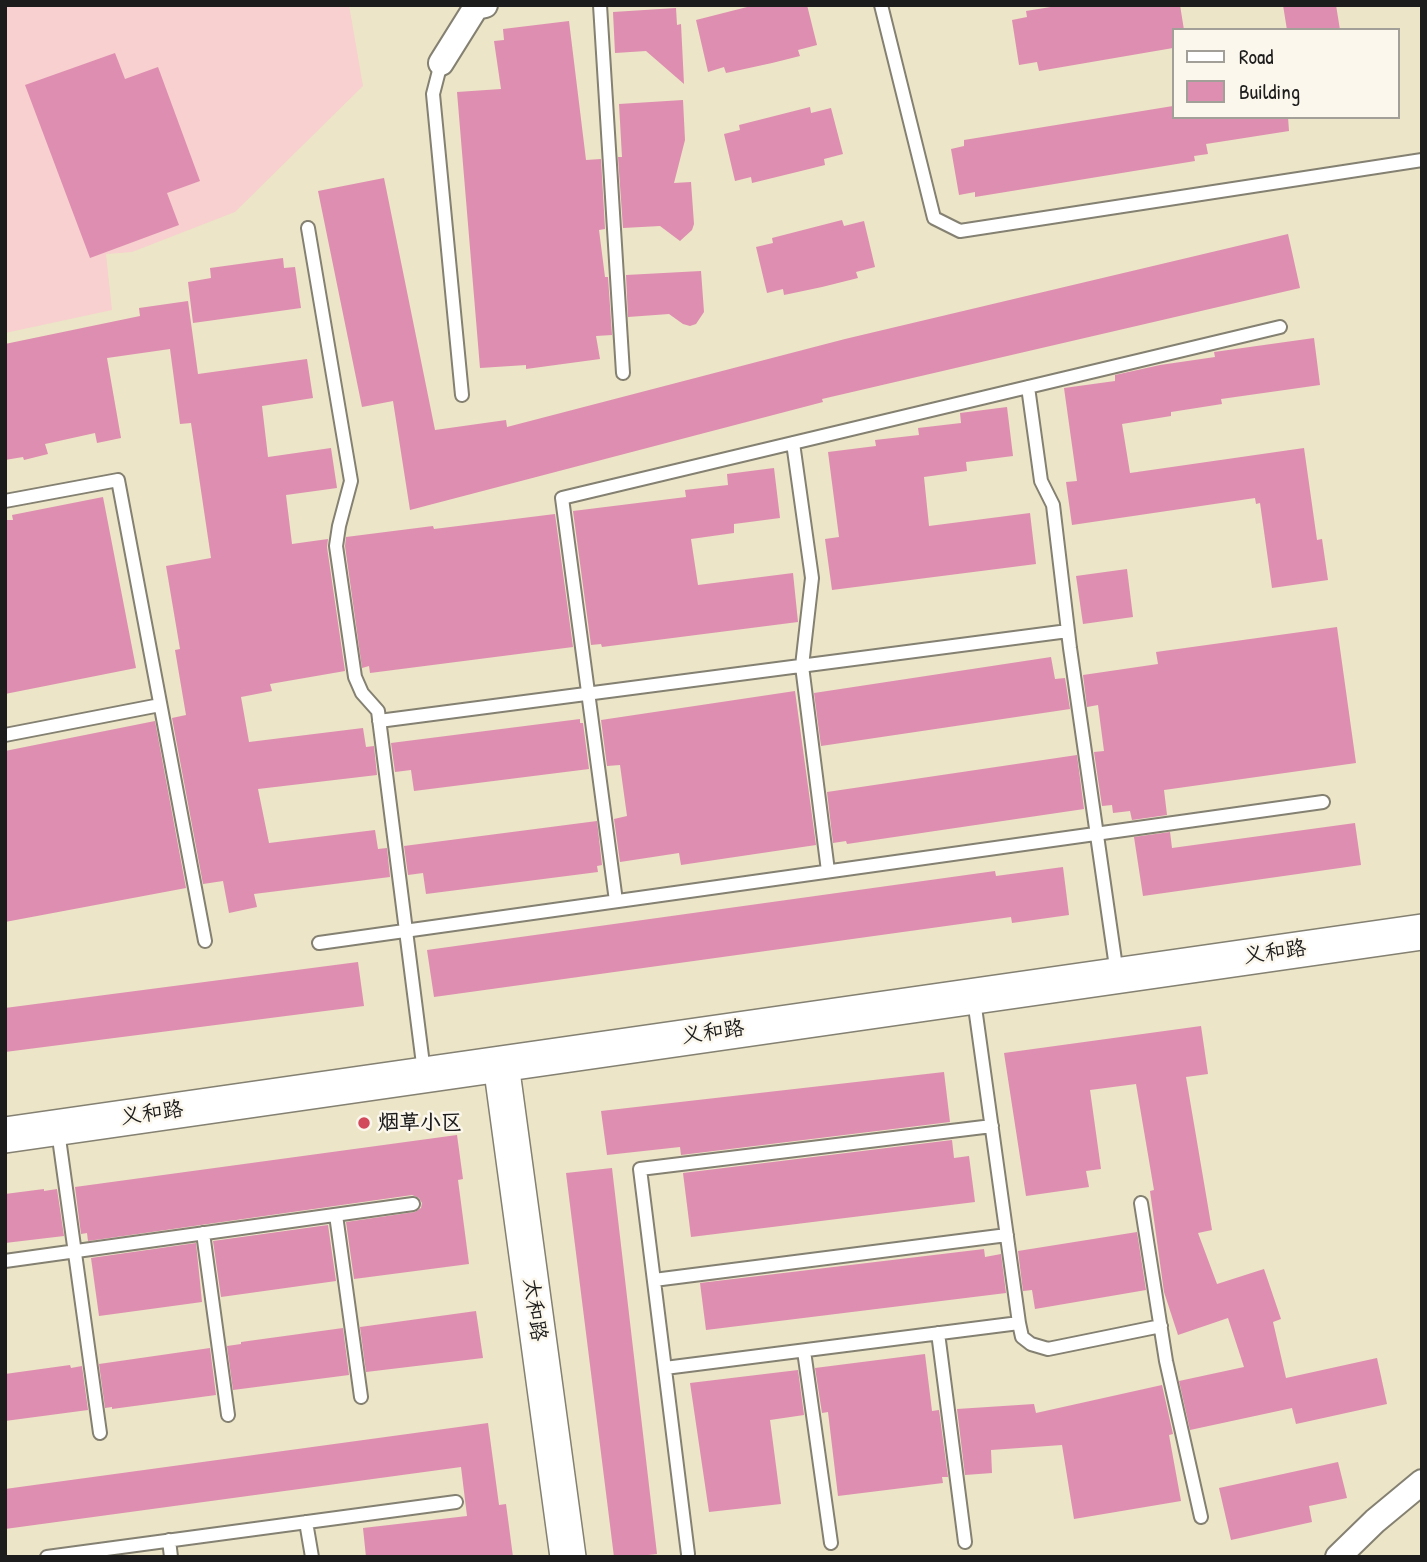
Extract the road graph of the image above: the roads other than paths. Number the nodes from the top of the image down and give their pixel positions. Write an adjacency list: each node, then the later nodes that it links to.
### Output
1 (485, 5): 4 (street)
2 (600, 5): 8 (lane)
3 (881, 5): 5 (lane)
4 (442, 63): 10 (lane)
5 (1422, 160)
6 (308, 228): 17 (lane)
7 (1280, 327): 9 (lane)
8 (623, 373)
9 (1028, 387): 11 (lane); 13 (lane)
10 (462, 395)
11 (793, 443): 14 (lane); 15 (lane)
12 (5, 501): 16 (lane)
13 (1068, 631): 14 (lane); 20 (lane)
14 (802, 666): 15 (lane); 21 (lane)
15 (588, 693): 17 (lane); 22 (lane)
16 (160, 705): 18 (lane); 25 (lane)
17 (379, 720): 23 (lane)
18 (5, 735)
19 (1323, 802): 20 (lane)
20 (1097, 834): 21 (lane); 27 (lane)
21 (828, 872): 22 (lane)
22 (616, 901): 23 (lane)
23 (406, 930): 26 (lane); 30 (lane)
24 (1422, 932): 27 (street, 义和路)
25 (205, 941)
26 (319, 943)
27 (1117, 975): 28 (street, 义和路)
28 (974, 996): 29 (street, 义和路); 31 (lane)
29 (501, 1064): 30 (street, 义和路); 61 (street, 太和路)
30 (425, 1075): 32 (street, 义和路)
31 (992, 1126): 38 (lane); 41 (lane)
32 (57, 1128): 33 (street, 义和路); 39 (lane)
33 (5, 1135)
34 (1141, 1203): 43 (lane)
35 (413, 1204): 36 (lane)
36 (336, 1215): 37 (lane); 47 (lane)
37 (203, 1233): 39 (lane); 48 (lane)
38 (1007, 1235): 41 (lane); 42 (lane)
39 (74, 1251): 40 (lane); 49 (lane)
40 (5, 1261)
41 (654, 1280): 46 (lane)
42 (1019, 1323): 43 (lane); 44 (lane)
43 (1161, 1326): 52 (lane)
44 (938, 1334): 45 (lane); 55 (lane)
45 (804, 1351): 46 (lane); 56 (lane)
46 (665, 1368): 57 (lane)
47 (361, 1397)
48 (228, 1415)
49 (100, 1433)
50 (1422, 1482): 62 (street)
51 (456, 1502): 53 (lane)
52 (1201, 1517)
53 (306, 1522): 54 (lane); 60 (lane)
54 (169, 1540): 58 (lane); 59 (lane)
55 (965, 1542)
56 (831, 1544)
57 (688, 1553)
58 (47, 1557)
59 (171, 1557)
60 (312, 1557)
61 (568, 1557)
62 (1338, 1557)

